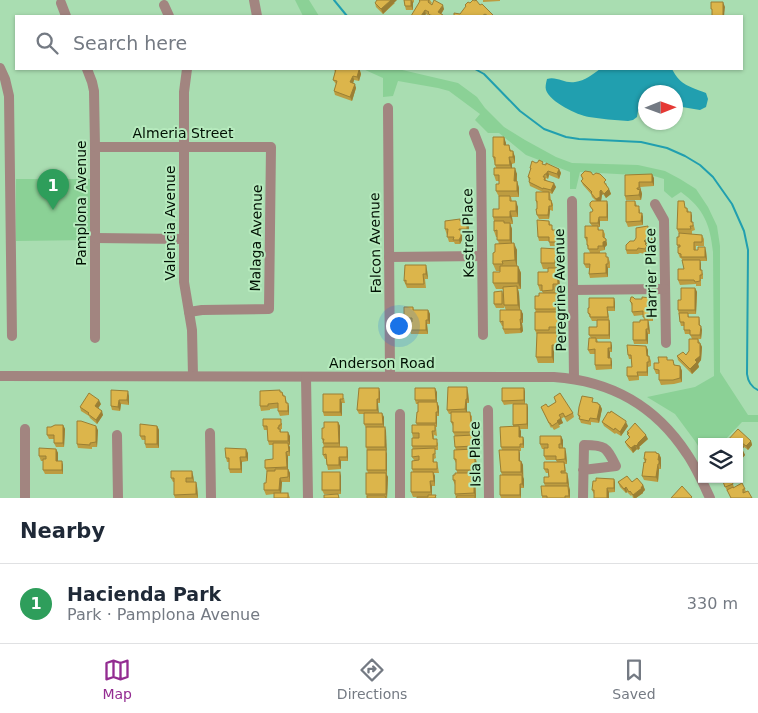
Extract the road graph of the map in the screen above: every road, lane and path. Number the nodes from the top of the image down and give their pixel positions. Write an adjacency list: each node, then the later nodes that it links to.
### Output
1 (254, 0): 6 (street)
2 (61, 3): 4 (street)
3 (164, 5): 5 (street)
4 (66, 15)
5 (168, 15)
6 (255, 15)
7 (0, 68): 15 (street)
8 (87, 70): 12 (street, Pamplona Avenue)
9 (186, 70): 13 (street, Valencia Avenue)
10 (388, 108): 22 (street, Falcon Avenue)
11 (474, 133): 21 (street, Kestrel Place)
12 (95, 147): 13 (street, Almeria Street); 19 (street, Pamplona Avenue)
13 (184, 147): 14 (street, Almeria Street); 20 (street, Valencia Avenue)
14 (271, 147): 25 (street, Malaga Avenue)
15 (5, 148): 18 (street)
16 (572, 200): 24 (street, Peregrine Avenue)
17 (656, 204): 23 (street, Harrier Place)
18 (5, 234): 27 (street)
19 (95, 238): 20 (street); 28 (street, Pamplona Avenue)
20 (184, 239): 25 (street, Valencia Avenue)
21 (482, 256): 22 (street); 26 (street, Kestrel Place)
22 (389, 257): 32 (street, Falcon Avenue)
23 (665, 289): 24 (street); 29 (street, Harrier Place)
24 (573, 290): 34 (street, Peregrine Avenue)
25 (189, 312): 31 (street, Valencia Avenue)
26 (483, 335)
27 (12, 336)
28 (95, 338)
29 (666, 343)
30 (0, 376): 31 (street, Anderson Road)
31 (192, 376): 33 (street, Anderson Road)
32 (390, 376): 33 (street, Anderson Road); 34 (street, Anderson Road)
33 (306, 377): 44 (street)
34 (574, 378): 48 (street, Anderson Road)
35 (488, 410): 46 (street, Isla Place)
36 (400, 414): 45 (street)
37 (25, 429): 41 (street)
38 (210, 433): 43 (street)
39 (117, 435): 42 (street)
40 (583, 470): 47 (street)
41 (25, 498)
42 (118, 498)
43 (211, 498)
44 (308, 498)
45 (400, 498)
46 (489, 498)
47 (583, 498)
48 (710, 498)

